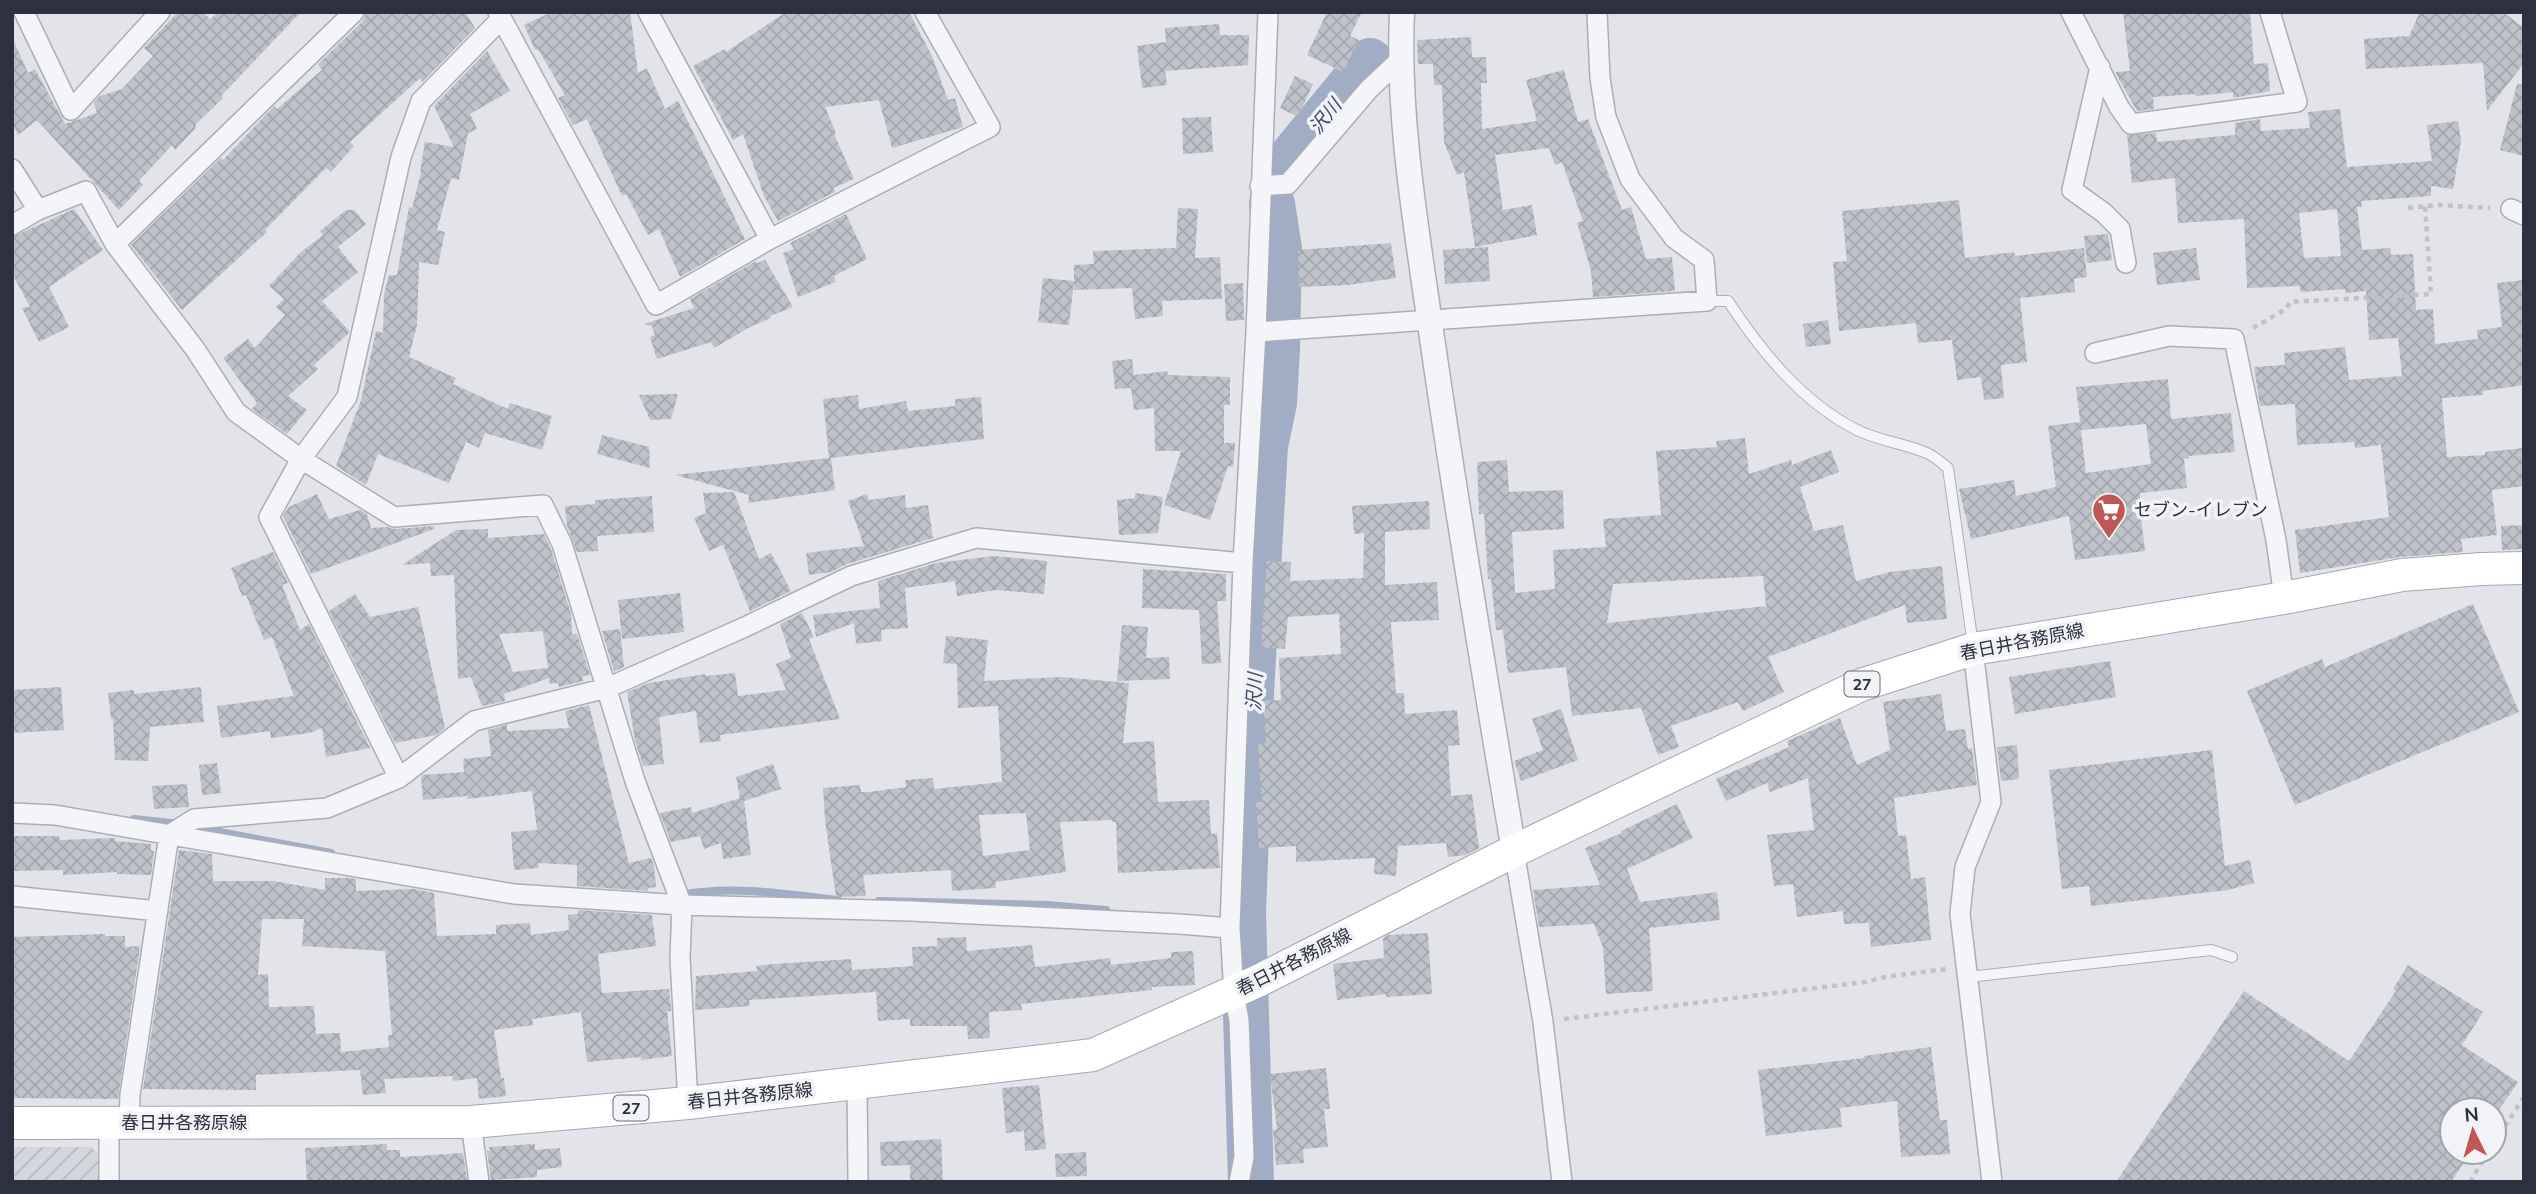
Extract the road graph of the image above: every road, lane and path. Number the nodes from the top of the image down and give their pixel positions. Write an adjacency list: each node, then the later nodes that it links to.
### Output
1 (24, 12): 2 (street)
2 (160, 12)
3 (354, 12): 22 (street)
4 (648, 12): 21 (street)
5 (925, 12): 21 (street)
6 (1268, 12): 15 (street)
7 (1402, 12): 12 (street)
8 (1598, 12): 24 (street)
9 (2071, 12): 13 (street)
10 (2270, 12): 13 (street)
11 (500, 15): 21 (street); 29 (street)
12 (1400, 60): 15 (street); 25 (street)
13 (2100, 67): 23 (street)
14 (12, 169): 18 (street)
15 (1260, 186): 26 (street)
16 (2426, 206): 17 (path); 19 (path); 27 (path)
17 (2408, 208)
18 (38, 210): 20 (street); 22 (street)
19 (2518, 212)
20 (12, 225)
21 (770, 239)
22 (115, 244): 29 (street)
23 (2126, 263)
24 (1707, 301): 25 (street); 33 (lane)
25 (1430, 320): 26 (street); 38 (street)
26 (1256, 332): 30 (street)
27 (2234, 339): 28 (street); 32 (street)
28 (2095, 354)
29 (301, 459): 34 (street); 35 (street)
30 (1243, 563): 34 (street); 42 (street)
31 (2524, 568): 32 (main road, 春日井各務原線 / 27)
32 (2284, 598): 33 (main road, 春日井各務原線 / 27)
33 (1973, 649): 38 (main road, 春日井各務原線 / 27); 44 (street)
34 (607, 688): 35 (street); 40 (street)
35 (398, 778): 37 (street)
36 (12, 813): 37 (street)
37 (169, 835): 40 (street); 41 (street)
38 (1514, 851): 45 (main road, 春日井各務原線 / 27); 46 (street)
39 (12, 896): 41 (street)
40 (682, 905): 42 (street); 49 (street)
41 (158, 911): 52 (street)
42 (1230, 928): 45 (street)
43 (2232, 957): 44 (lane)
44 (1967, 972): 46 (path); 60 (street)
45 (1246, 987): 47 (main road, 春日井各務原線 / 27); 58 (street)
46 (1542, 1022): 59 (street)
47 (857, 1084): 49 (main road, 春日井各務原線 / 27); 57 (street)
48 (2524, 1097): 51 (path)
49 (688, 1103): 50 (main road, 春日井各務原線 / 27)
50 (471, 1122): 52 (main road, 春日井各務原線 / 27); 56 (street)
51 (2508, 1122)
52 (119, 1123): 53 (main road, 春日井各務原線 / 27); 55 (street)
53 (12, 1124)
54 (2480, 1166): 61 (path)
55 (109, 1182)
56 (479, 1182)
57 (858, 1182)
58 (1240, 1182)
59 (1562, 1182)
60 (1992, 1182)
61 (2470, 1182)

